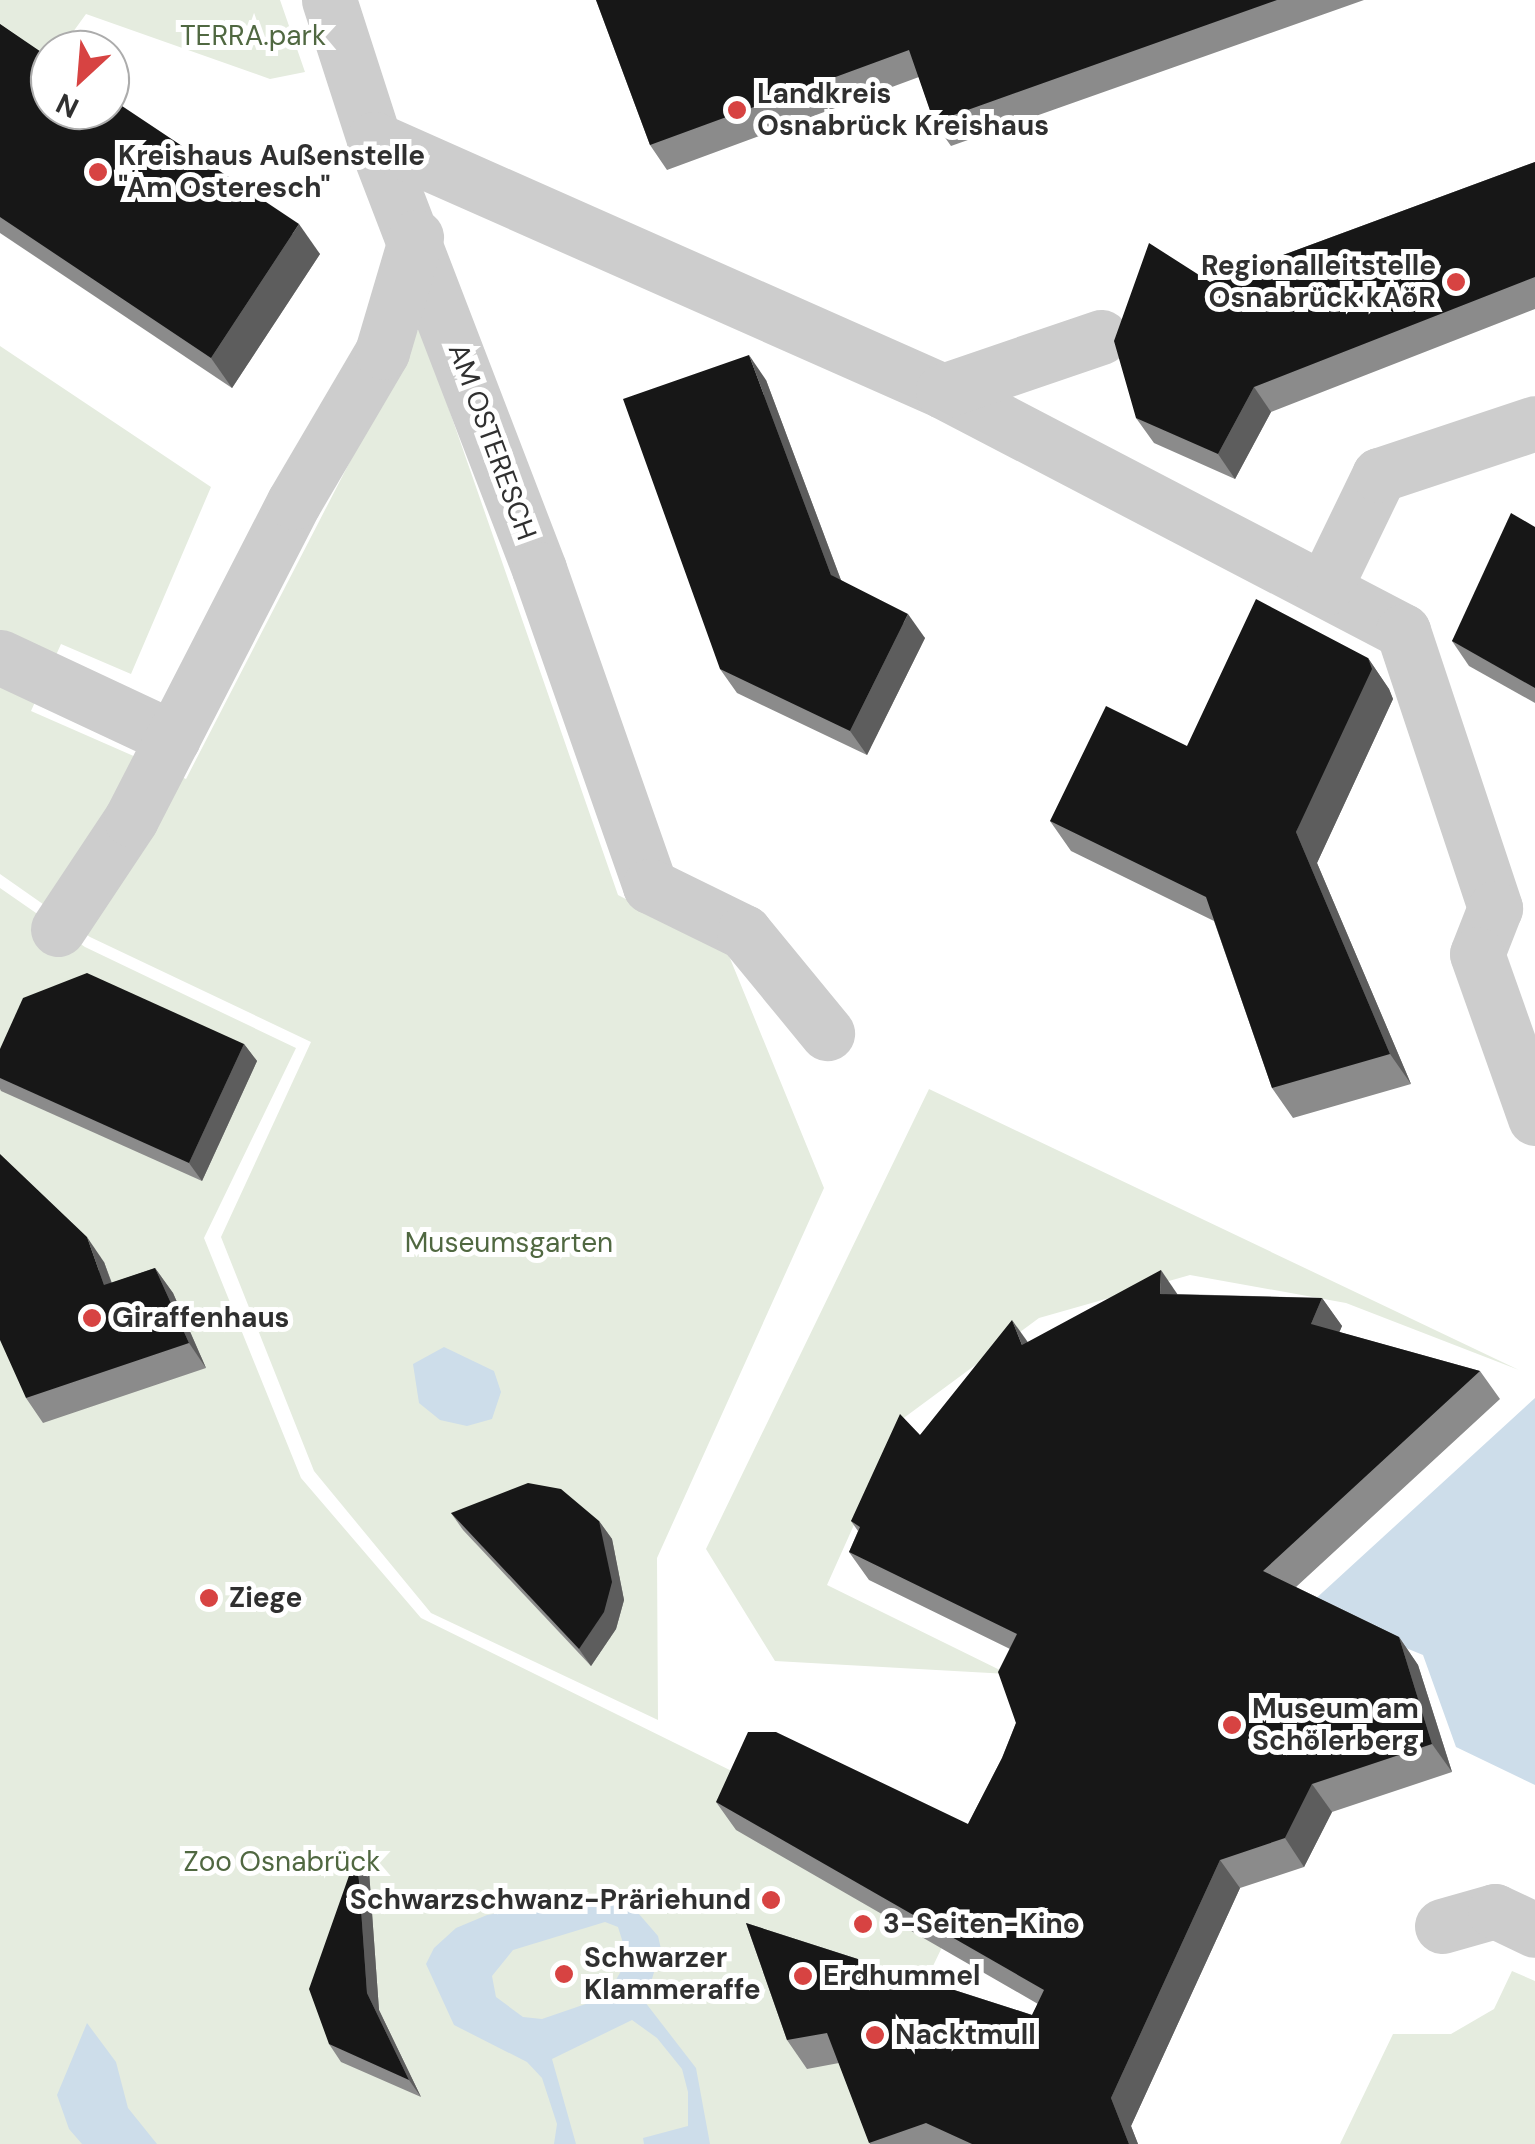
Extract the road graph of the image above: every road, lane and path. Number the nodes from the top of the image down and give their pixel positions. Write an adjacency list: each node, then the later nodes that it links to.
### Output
1 (330, 0): 2 (lane, AM OSTERESCH)
2 (374, 139): 3 (lane, AM OSTERESCH); 5 (lane)
3 (416, 237): 9 (lane); 11 (lane, AM OSTERESCH)
4 (1101, 337): 5 (lane)
5 (943, 391): 7 (lane)
6 (1535, 424): 7 (lane)
7 (1324, 589): 12 (lane)
8 (0, 657): 9 (lane)
9 (173, 738): 10 (lane)
10 (58, 929)
11 (828, 1033)
12 (1535, 1118)
13 (1442, 1926): 14 (lane)
14 (1535, 1930)

